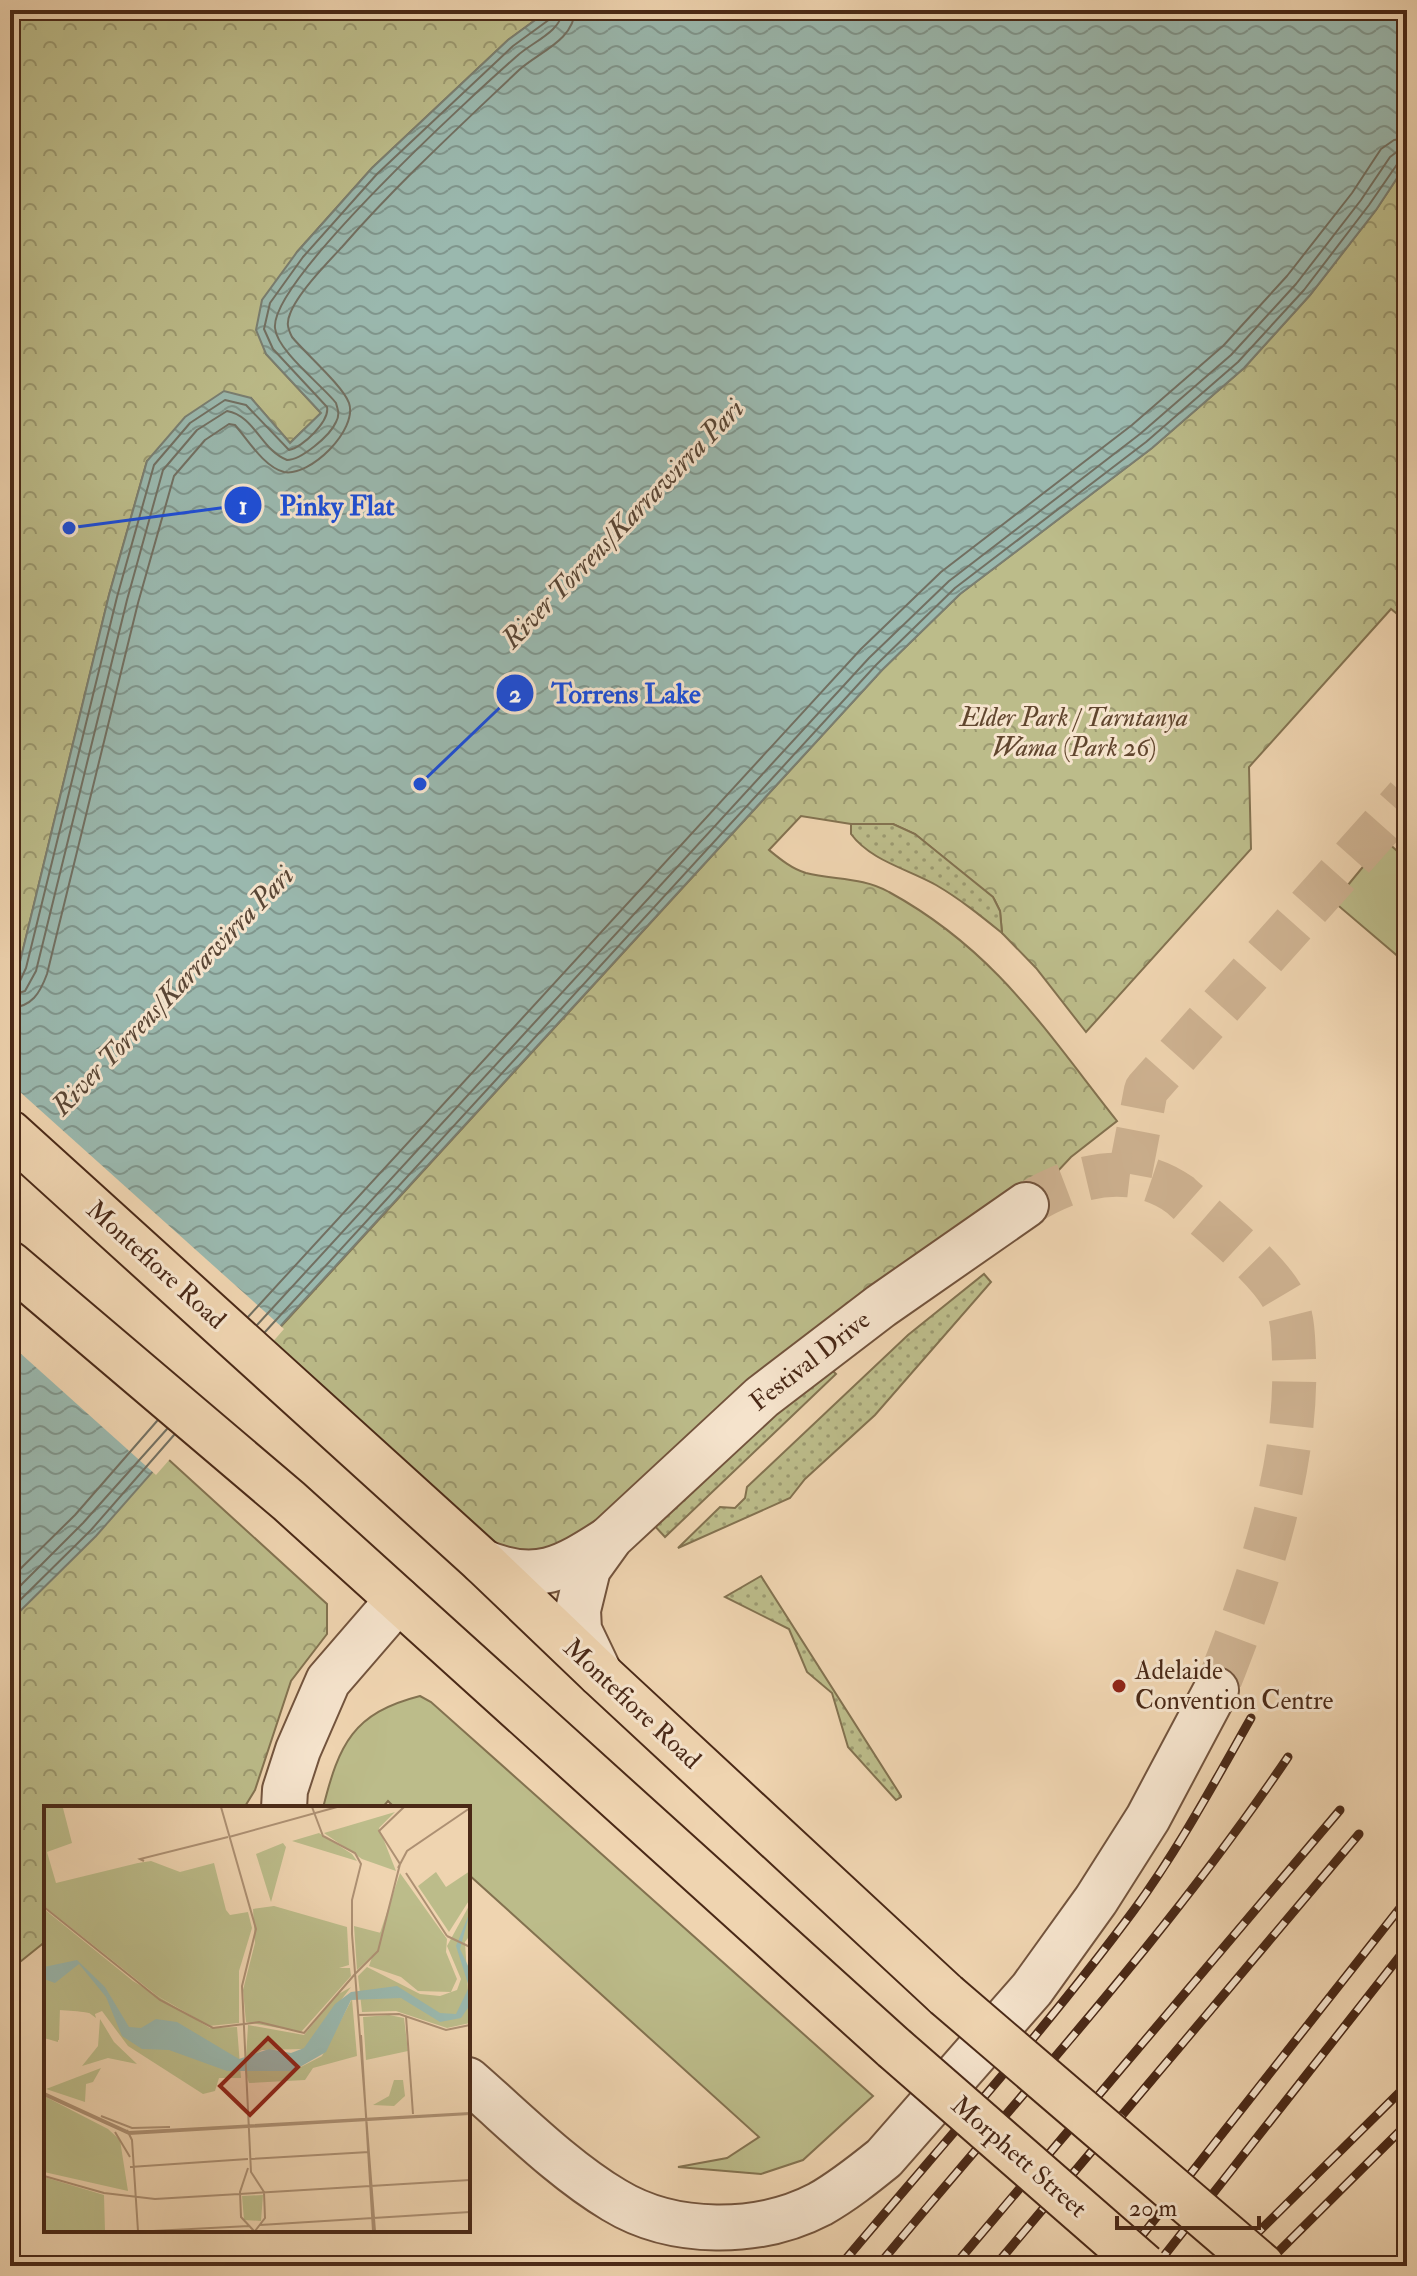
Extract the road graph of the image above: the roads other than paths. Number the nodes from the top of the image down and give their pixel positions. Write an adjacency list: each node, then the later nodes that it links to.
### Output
1 (10, 1133): 5 (main road, Montefiore Road)
2 (1026, 1205): 4 (street, Festival Drive)
3 (10, 1264): 6 (main road)
4 (611, 1537): 5 (street, Festival Drive); 7 (street, Festival Drive)
5 (483, 1562): 7 (main road, Montefiore Road)
6 (398, 1600): 9 (street); 11 (main road, Morphett Street, bridge)
7 (600, 1674): 12 (main road, Montefiore Road, bridge)
8 (1216, 1690): 10 (street)
9 (284, 1806)
10 (470, 2082)
11 (1144, 2266)
12 (1262, 2266)

